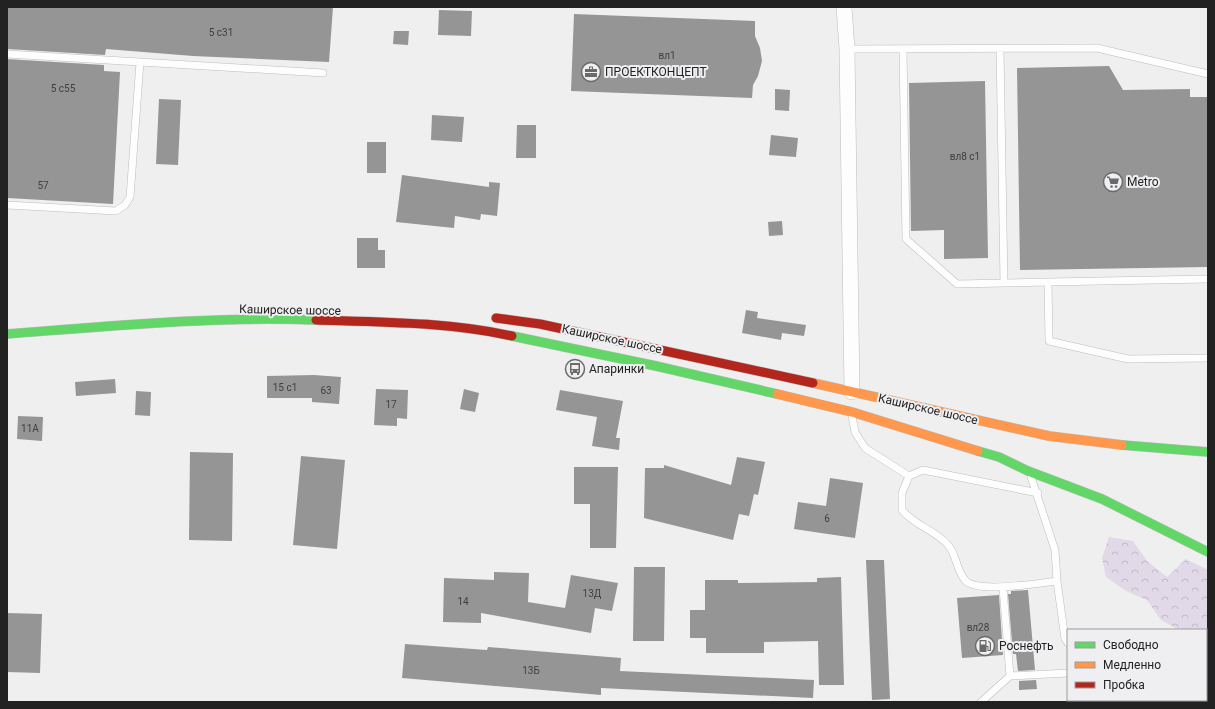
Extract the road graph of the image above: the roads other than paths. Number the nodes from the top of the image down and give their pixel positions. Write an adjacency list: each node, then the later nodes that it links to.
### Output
1 (844, 7): 2 (street)
2 (847, 49): 3 (lane); 18 (street)
3 (903, 49): 4 (lane); 12 (lane)
4 (1000, 49): 8 (lane); 12 (lane)
5 (7, 54): 6 (lane)
6 (140, 62): 7 (lane); 9 (lane)
7 (323, 73)
8 (1208, 74)
9 (7, 205)
10 (1208, 279): 11 (lane)
11 (1048, 282): 12 (lane); 17 (lane)
12 (1004, 283)
13 (255, 310): 14 (main road, Каширское шоссе)
14 (350, 311)
15 (485, 317): 18 (main road, Каширское шоссе)
16 (7, 334): 18 (main road, Каширское шоссе)
17 (1208, 358)
18 (852, 402): 19 (main road, Каширское шоссе); 23 (main road); 25 (lane)
19 (1014, 428): 20 (main road); 22 (main road, Каширское шоссе)
20 (994, 432)
21 (990, 445): 23 (main road)
22 (1208, 452)
23 (999, 457): 24 (main road)
24 (1028, 471): 26 (lane); 27 (main road)
25 (909, 476): 26 (lane); 29 (lane)
26 (1038, 493): 28 (lane)
27 (1208, 552)
28 (1057, 581): 29 (lane); 30 (lane)
29 (1003, 588): 32 (lane)
30 (1067, 642)
31 (1067, 673): 32 (lane)
32 (1010, 676): 33 (lane)
33 (981, 702)

